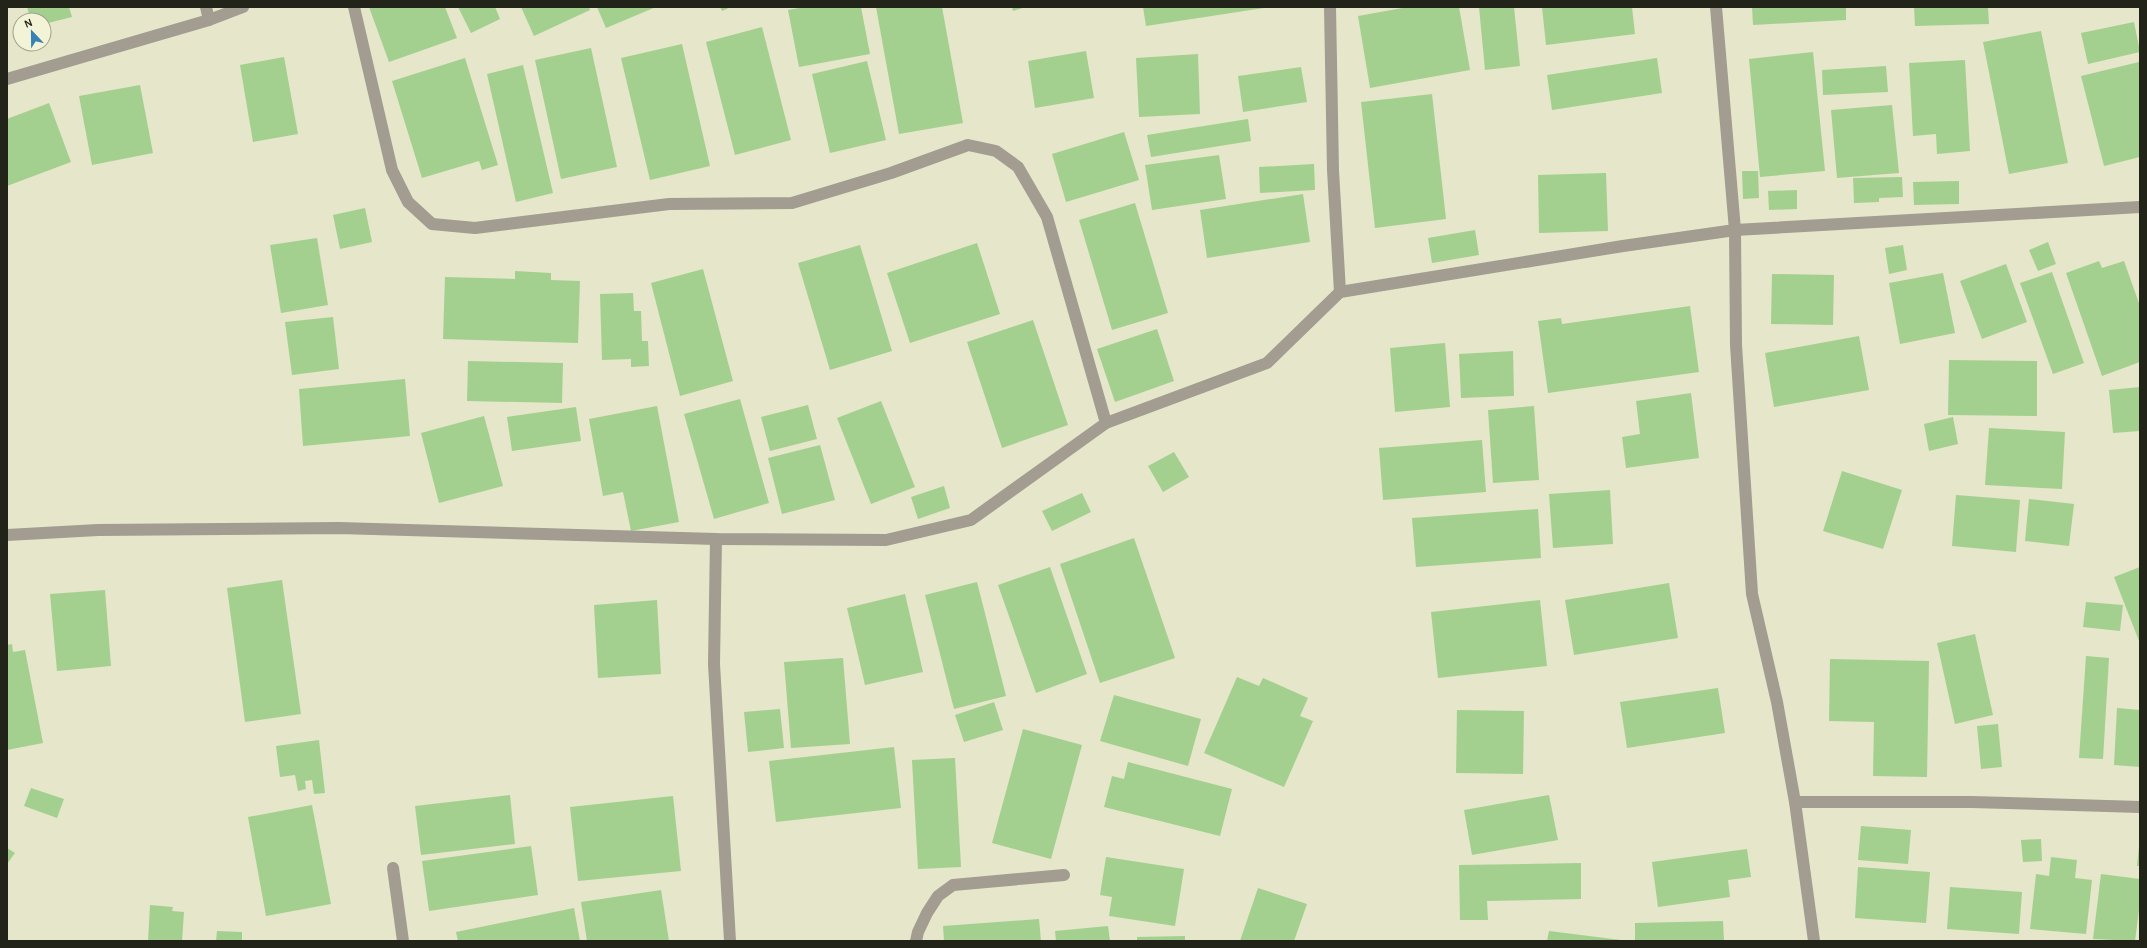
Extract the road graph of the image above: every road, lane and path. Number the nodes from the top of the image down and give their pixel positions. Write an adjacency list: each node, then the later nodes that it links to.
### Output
1 (206, 7): 6 (street)
2 (243, 7): 6 (street)
3 (354, 7): 11 (street)
4 (1330, 7): 10 (street)
5 (1716, 7): 9 (street)
6 (209, 20): 7 (street)
7 (7, 79)
8 (2140, 207): 9 (street)
9 (1735, 230): 10 (street); 14 (street)
10 (1340, 292): 11 (street)
11 (1106, 423): 13 (street)
12 (7, 535): 13 (street)
13 (716, 539): 19 (street)
14 (1795, 802): 15 (street); 21 (street)
15 (2140, 807)
16 (393, 868): 18 (street)
17 (1064, 876): 20 (street)
18 (403, 941)
19 (730, 941)
20 (916, 941)
21 (1814, 941)

